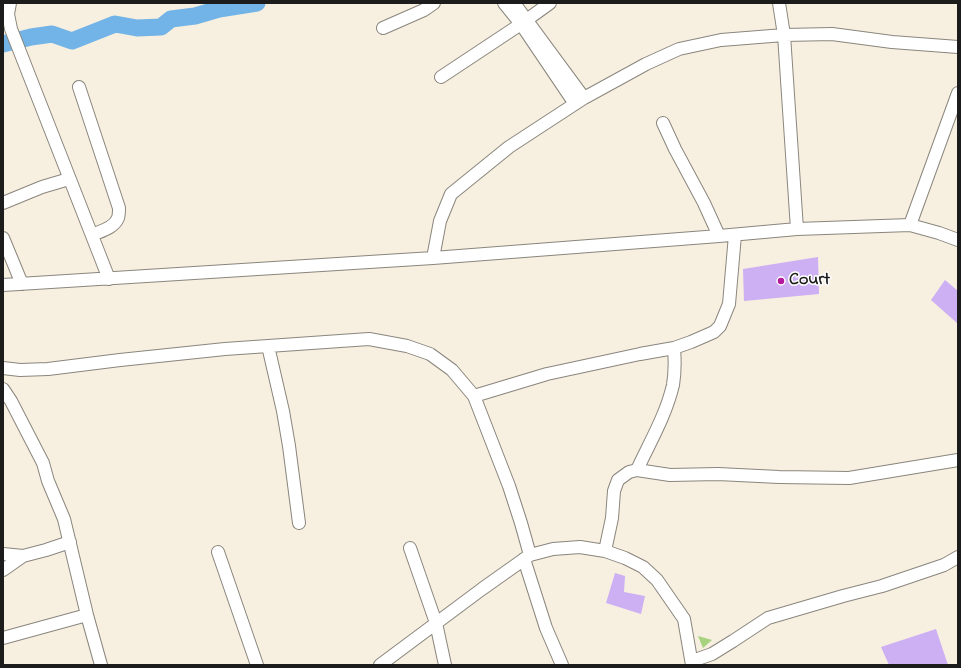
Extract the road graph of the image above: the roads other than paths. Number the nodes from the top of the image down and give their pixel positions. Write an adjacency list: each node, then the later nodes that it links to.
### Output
1 (434, 3): 8 (street)
2 (504, 3): 7 (street)
3 (514, 3): 7 (street)
4 (550, 3): 7 (street)
5 (779, 3): 9 (street)
6 (7, 10): 16 (street)
7 (524, 22): 11 (street); 14 (street)
8 (383, 28)
9 (784, 36): 10 (street); 14 (street); 19 (street)
10 (958, 47)
11 (441, 77)
12 (79, 87): 20 (street)
13 (958, 93): 18 (street)
14 (580, 101): 25 (street)
15 (663, 123): 22 (street)
16 (69, 179): 17 (street); 20 (street)
17 (3, 203)
18 (910, 225): 19 (street); 24 (street)
19 (797, 229): 21 (street)
20 (92, 235): 26 (street)
21 (735, 235): 22 (street); 30 (street)
22 (719, 236): 25 (street)
23 (3, 238): 27 (street)
24 (958, 240)
25 (432, 258): 26 (street)
26 (109, 279): 27 (street)
27 (22, 284): 28 (street)
28 (3, 285)
29 (268, 346): 31 (street); 33 (street); 36 (street)
30 (674, 348): 33 (street); 35 (street)
31 (3, 368)
32 (3, 389): 37 (street)
33 (474, 396): 43 (street)
34 (958, 460): 35 (street)
35 (637, 470): 39 (street)
36 (299, 523)
37 (70, 542): 42 (street); 46 (street)
38 (410, 548): 47 (street)
39 (605, 551): 43 (street); 49 (street)
40 (218, 552): 51 (street)
41 (3, 554): 42 (street)
42 (23, 556): 45 (street)
43 (527, 557): 47 (street); 54 (street)
44 (958, 557): 49 (street)
45 (3, 570)
46 (87, 615): 48 (street); 50 (street)
47 (436, 623): 52 (street); 53 (street)
48 (3, 638)
49 (692, 663)
50 (101, 665)
51 (257, 665)
52 (380, 665)
53 (445, 665)
54 (562, 665)

